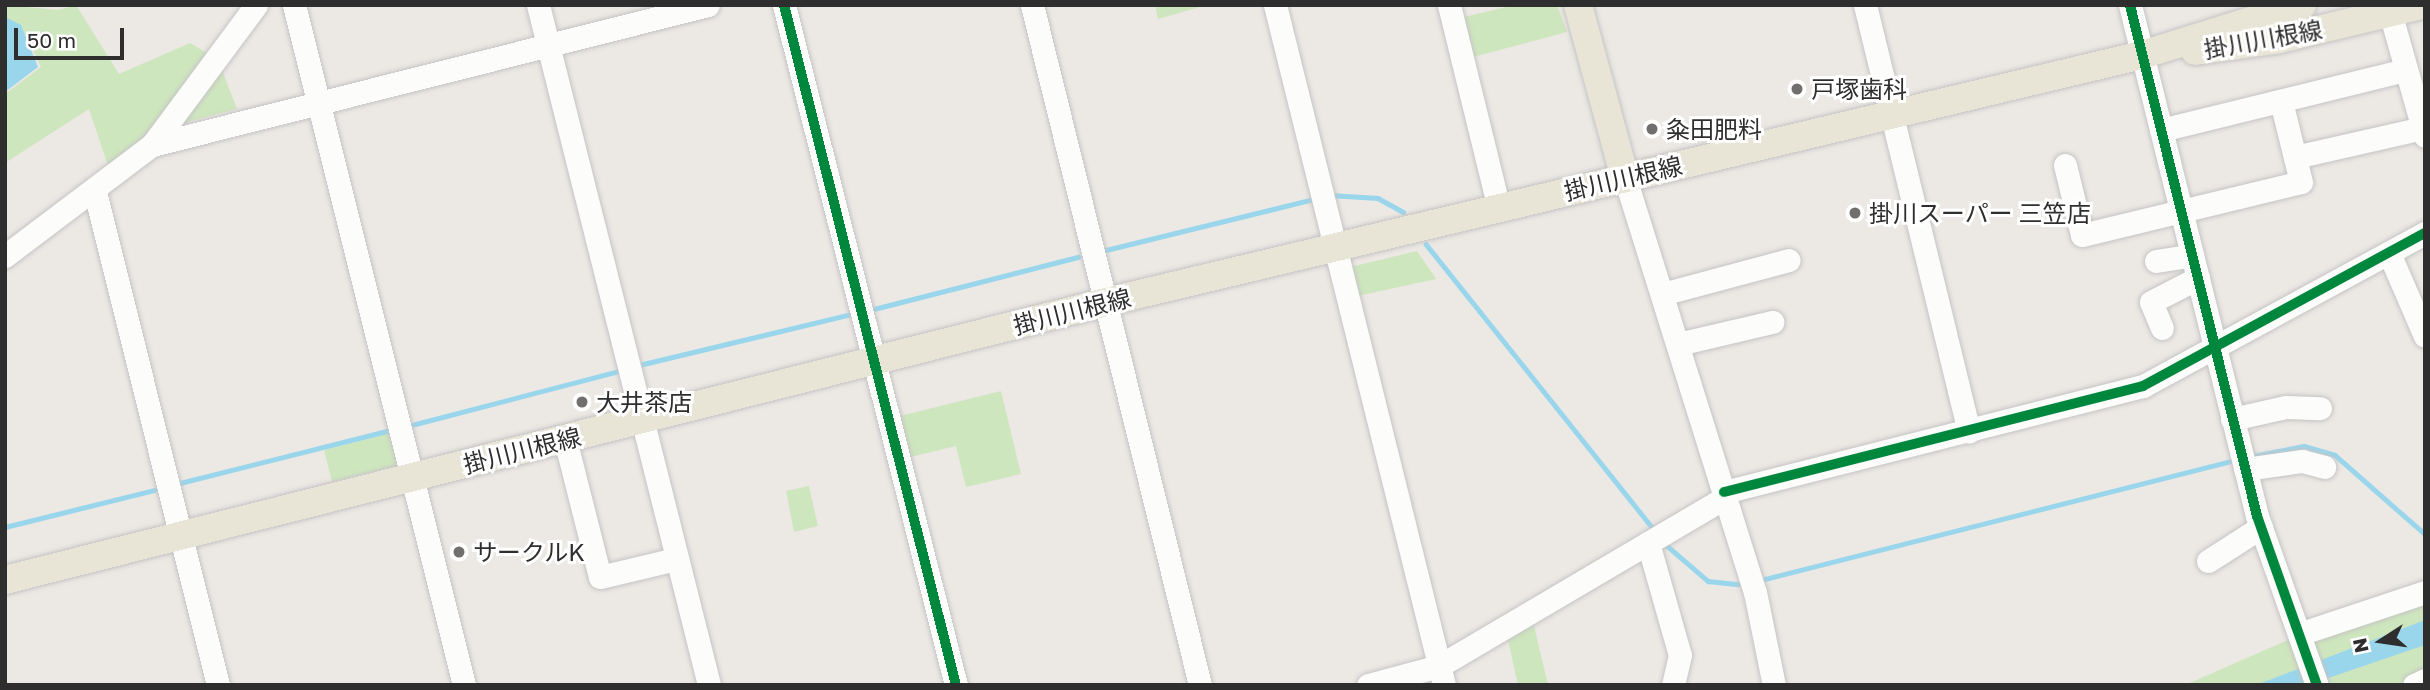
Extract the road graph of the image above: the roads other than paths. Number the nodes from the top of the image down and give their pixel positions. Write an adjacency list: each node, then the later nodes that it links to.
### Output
1 (256, 5): 23 (street)
2 (294, 5): 19 (street)
3 (538, 5): 15 (street)
4 (708, 5): 15 (street)
5 (784, 5): 45 (street)
6 (1032, 5): 39 (street)
7 (1275, 5): 31 (street)
8 (1449, 5): 28 (street)
9 (1578, 5): 26 (main road)
10 (1864, 5): 20 (street)
11 (2130, 5): 16 (street)
12 (2302, 5): 16 (main road, 掛川川根線)
13 (2422, 5): 14 (main road, 掛川川根線)
14 (2389, 9): 16 (main road, 掛川川根線); 17 (street)
15 (549, 46): 19 (street); 48 (street)
16 (2142, 55): 20 (main road, 掛川川根線); 21 (street)
17 (2406, 71): 18 (street); 22 (street)
18 (2281, 101): 21 (street); 24 (street)
19 (318, 104): 23 (street); 53 (street)
20 (1888, 114): 26 (main road, 掛川川根線); 49 (street)
21 (2161, 130): 29 (street)
22 (2424, 132): 24 (street)
23 (152, 145): 27 (street)
24 (2295, 157): 29 (street)
25 (2065, 165): 29 (street)
26 (1625, 178): 28 (main road, 掛川川根線); 38 (street)
27 (95, 192): 34 (street); 56 (street)
28 (1499, 208): 31 (main road, 掛川川根線)
29 (2182, 210): 33 (street)
30 (2425, 233): 32 (street)
31 (1337, 247): 39 (main road, 掛川川根線); 63 (street)
32 (2389, 253): 42 (street); 44 (street)
33 (2192, 255): 36 (street); 37 (street)
34 (5, 256)
35 (1789, 260): 38 (street)
36 (2156, 261)
37 (2198, 278): 41 (street); 44 (street)
38 (1662, 294): 43 (street)
39 (1106, 302): 45 (main road, 掛川川根線); 70 (street)
40 (1772, 322): 43 (street)
41 (2162, 328)
42 (2425, 336)
43 (1678, 344): 54 (street)
44 (2214, 350): 47 (street); 49 (street)
45 (875, 362): 48 (main road, 掛川川根線); 69 (street)
46 (2320, 408): 47 (street)
47 (2232, 419): 52 (street)
48 (641, 420): 50 (main road, 掛川川根線); 58 (street)
49 (1969, 432): 54 (street)
50 (565, 439): 53 (main road, 掛川川根線); 58 (street)
51 (2324, 467): 52 (street)
52 (2245, 469): 55 (street)
53 (412, 477): 56 (main road, 掛川川根線); 67 (street)
54 (1725, 495): 57 (street); 65 (street)
55 (2261, 527): 59 (street); 62 (street)
56 (181, 536): 60 (main road, 掛川川根線); 66 (street)
57 (1648, 543): 63 (street); 72 (street)
58 (677, 559): 68 (street)
59 (2208, 561)
60 (5, 580)
61 (2425, 592): 62 (street)
62 (2300, 636): 73 (street)
63 (1442, 676): 71 (street)
64 (2425, 680): 74 (street)
65 (1771, 681)
66 (218, 685)
67 (464, 685)
68 (709, 685)
69 (956, 685)
70 (1200, 685)
71 (1368, 685)
72 (1673, 685)
73 (2317, 685)
74 (2414, 685)

